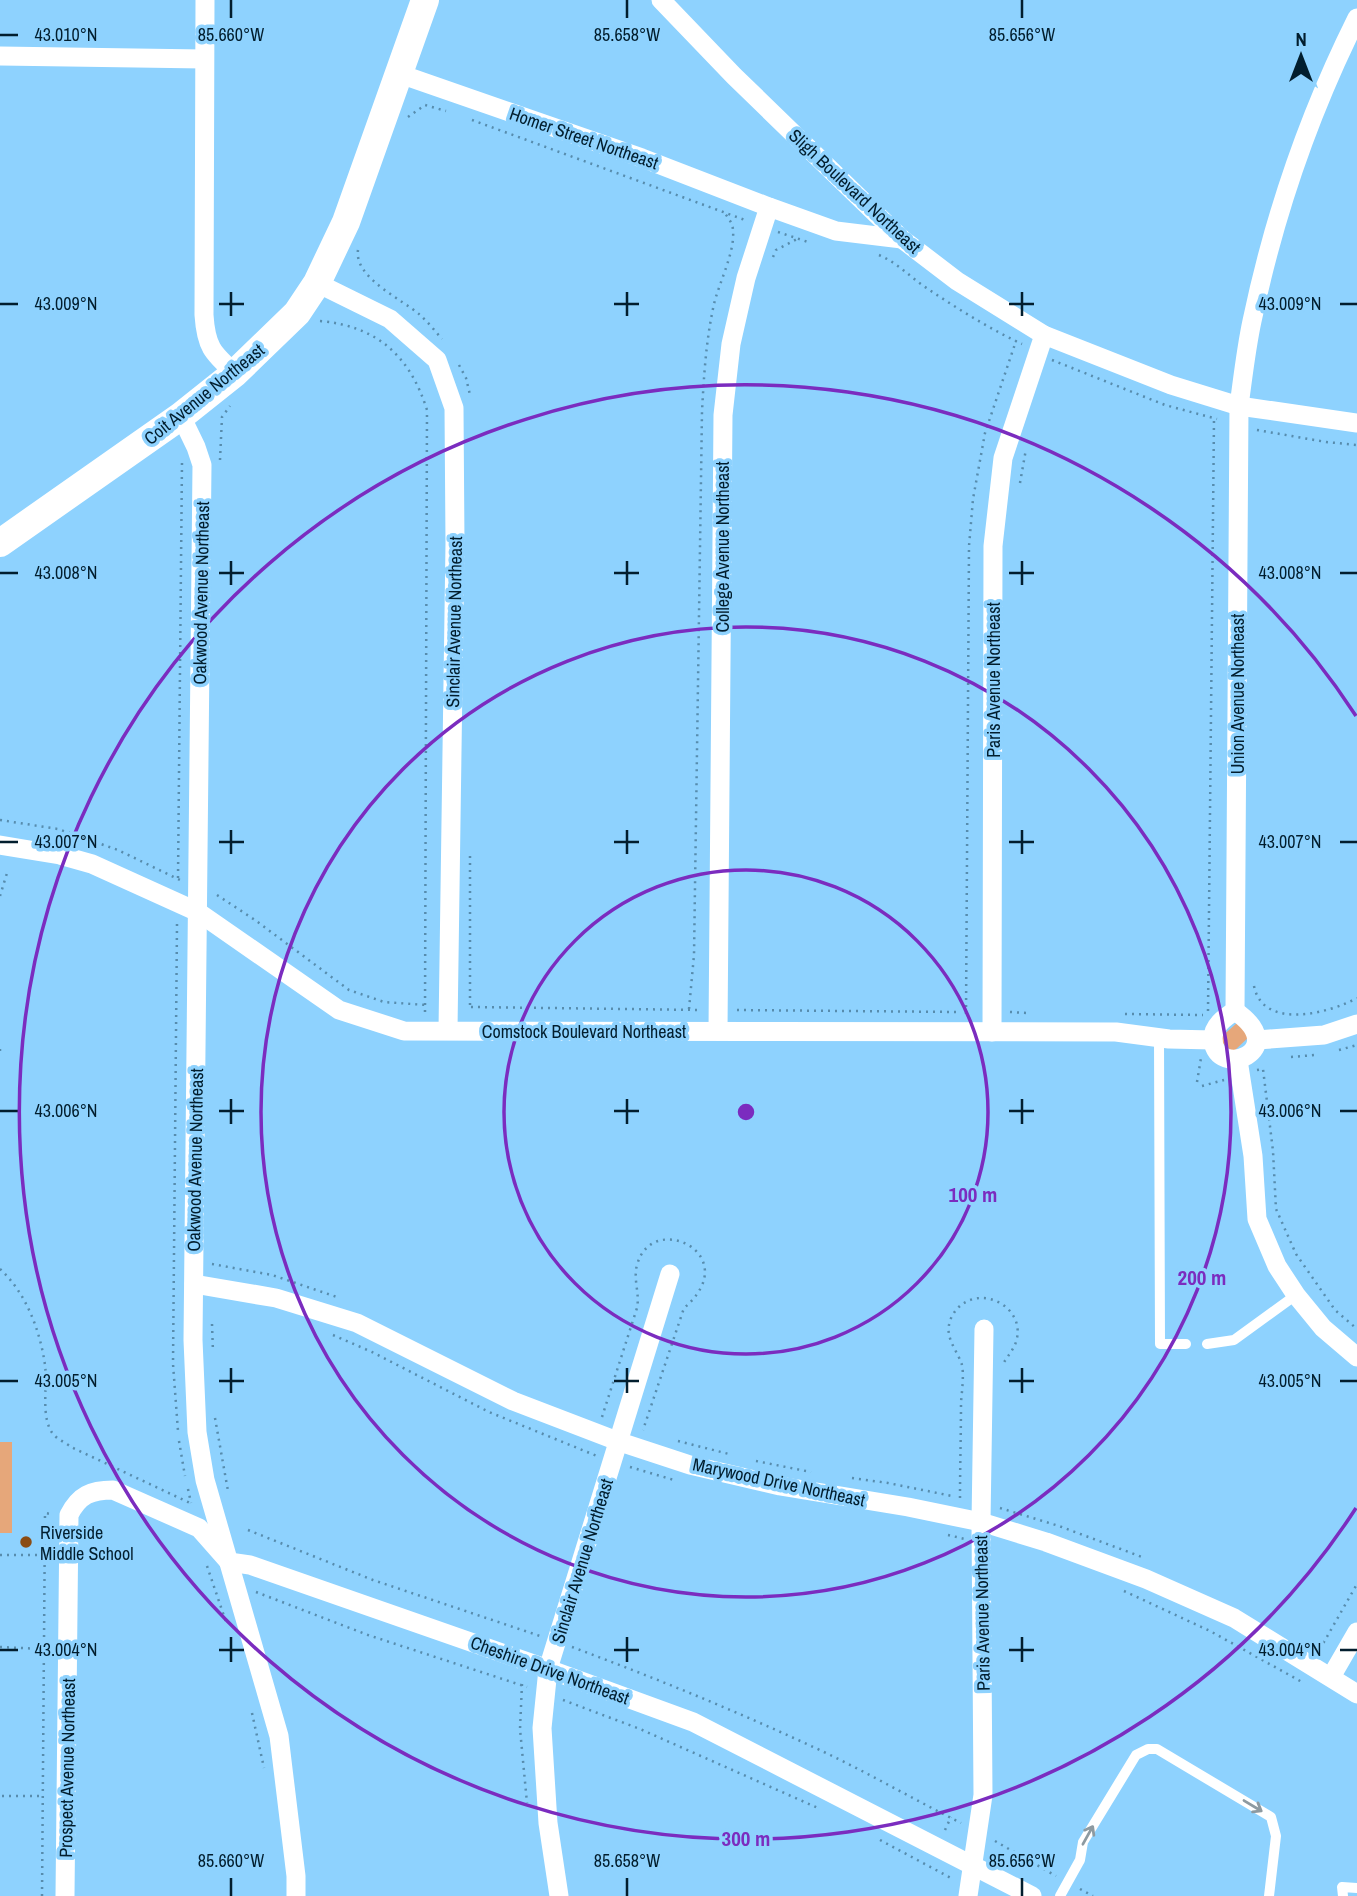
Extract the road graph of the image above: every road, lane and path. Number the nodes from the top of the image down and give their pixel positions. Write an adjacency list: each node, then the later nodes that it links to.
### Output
1 (205, 0): 6 (street)
2 (425, 0): 7 (street, Coit Avenue Northeast)
3 (661, 0): 15 (street, Sligh Boulevard Northeast)
4 (1357, 18): 27 (street, Union Avenue Northeast)
5 (0, 56): 6 (street)
6 (204, 59): 25 (street)
7 (397, 73): 11 (street, Homer Street Northeast); 20 (street, Coit Avenue Northeast)
8 (451, 112): 10 (path)
9 (464, 116): 12 (path)
10 (407, 118)
11 (769, 207): 13 (street, College Avenue Northeast); 15 (street)
12 (724, 212): 13 (path); 53 (path)
13 (762, 227): 14 (path); 54 (street, College Avenue Northeast)
14 (798, 238): 16 (path); 19 (path)
15 (902, 239): 23 (street, Sligh Boulevard Northeast)
16 (811, 242)
17 (359, 247): 22 (path)
18 (870, 251): 23 (path)
19 (773, 258)
20 (317, 283): 25 (street, Coit Avenue Northeast); 50 (street, Sinclair Avenue Northeast)
21 (316, 320): 49 (path)
22 (443, 340)
23 (1041, 344): 27 (street, Sligh Boulevard Northeast); 29 (path); 58 (street, Paris Avenue Northeast)
24 (455, 358): 26 (path)
25 (234, 386): 28 (street, Coit Avenue Northeast); 35 (path)
26 (471, 400)
27 (1239, 415): 29 (path); 30 (street, Sligh Boulevard Northeast); 31 (path); 51 (street, Union Avenue Northeast)
28 (181, 416): 37 (street, Coit Avenue Northeast); 42 (street, Oakwood Avenue Northeast)
29 (1214, 419): 57 (path)
30 (1357, 423)
31 (1258, 430): 32 (path); 34 (path)
32 (1256, 440)
33 (1028, 442): 36 (path)
34 (1357, 445)
35 (220, 468)
36 (1018, 493)
37 (1, 540)
38 (0, 820): 42 (path)
39 (0, 845): 44 (street, Comstock Boulevard Northeast)
40 (470, 856): 52 (path)
41 (7, 873): 43 (path)
42 (210, 892): 44 (street, Oakwood Avenue Northeast); 45 (path); 49 (path)
43 (0, 896)
44 (198, 912): 45 (street, Comstock Boulevard Northeast); 70 (street, Oakwood Avenue Northeast)
45 (215, 924): 60 (street, Comstock Boulevard Northeast)
46 (1253, 983): 48 (path)
47 (1357, 998): 48 (path)
48 (1264, 1003): 51 (path)
49 (425, 1005): 50 (path); 60 (path)
50 (448, 1006): 52 (path); 61 (street, Sinclair Avenue Northeast)
51 (1236, 1006): 57 (path); 64 (street); 65 (street)
52 (470, 1007): 53 (path)
53 (689, 1009): 54 (path)
54 (718, 1010): 62 (street, College Avenue Northeast)
55 (1033, 1013): 58 (path)
56 (1113, 1014): 57 (path)
57 (1208, 1015)
58 (992, 1022): 62 (street, Comstock Boulevard Northeast); 62 (path); 63 (street, Comstock Boulevard Northeast)
59 (1357, 1024): 65 (street)
60 (424, 1030): 61 (street, Comstock Boulevard Northeast)
61 (448, 1030): 62 (street, Comstock Boulevard Northeast)
62 (727, 1031)
63 (1159, 1038): 64 (street, Comstock Boulevard Northeast); 78 (lane)
64 (1209, 1040): 66 (street); 67 (path)
65 (1257, 1040): 66 (street)
66 (1239, 1068): 68 (path); 74 (street); 77 (path)
67 (1197, 1082)
68 (1202, 1086)
69 (174, 1262): 70 (path)
70 (194, 1263): 73 (street, Oakwood Avenue Northeast); 75 (path)
71 (0, 1269): 93 (path)
72 (670, 1274): 83 (street, Sinclair Avenue Northeast)
73 (203, 1285): 80 (path); 83 (street, Marywood Drive Northeast); 96 (street, Oakwood Avenue Northeast)
74 (1296, 1295): 79 (lane); 81 (street)
75 (343, 1299)
76 (984, 1329): 91 (street, Paris Avenue Northeast)
77 (1357, 1329)
78 (1186, 1344)
79 (1207, 1344)
80 (213, 1355)
81 (1357, 1357)
82 (214, 1406): 90 (path)
83 (622, 1434): 84 (path); 91 (street, Marywood Drive Northeast); 107 (street, Sinclair Avenue Northeast)
84 (654, 1434)
85 (676, 1440): 86 (path)
86 (733, 1455)
87 (756, 1461): 88 (path)
88 (814, 1472)
89 (847, 1478): 91 (path)
90 (230, 1498)
91 (981, 1513): 97 (path); 105 (street, Marywood Drive Northeast); 117 (street, Paris Avenue Northeast)
92 (69, 1515): 93 (street); 95 (path); 121 (street, Prospect Avenue Northeast)
93 (199, 1528): 96 (street); 98 (path)
94 (0, 1555): 95 (path)
95 (44, 1555): 104 (path)
96 (229, 1562): 99 (street, Oakwood Avenue Northeast); 107 (street, Cheshire Drive Northeast)
97 (1152, 1562)
98 (211, 1577): 99 (path); 101 (path)
99 (235, 1582): 109 (path); 122 (street, Oakwood Avenue Northeast)
100 (1357, 1584): 105 (path)
101 (228, 1629)
102 (1357, 1632): 106 (street)
103 (0, 1647): 104 (path)
104 (44, 1649): 114 (path)
105 (1316, 1657): 106 (street, Marywood Drive Northeast); 106 (path); 108 (path)
106 (1336, 1668): 110 (street, Marywood Drive Northeast)
107 (548, 1669): 109 (street, Sinclair Avenue Northeast); 117 (street, Cheshire Drive Northeast)
108 (1303, 1683)
109 (545, 1694): 115 (path); 123 (street, Sinclair Avenue Northeast)
110 (1357, 1694)
111 (251, 1709): 112 (path)
112 (265, 1776)
113 (2, 1796): 114 (path)
114 (42, 1796): 120 (path)
115 (826, 1811)
116 (874, 1836): 119 (path)
117 (972, 1863): 119 (street, Paris Avenue Northeast); 124 (street, Cheshire Drive Northeast)
118 (1357, 1888): 127 (lane)
119 (969, 1892)
120 (42, 1896)
121 (65, 1896)
122 (296, 1896)
123 (559, 1896)
124 (1032, 1896)
125 (1060, 1896): 126 (lane, one-way to 126)
126 (1269, 1896)
127 (1343, 1896)

